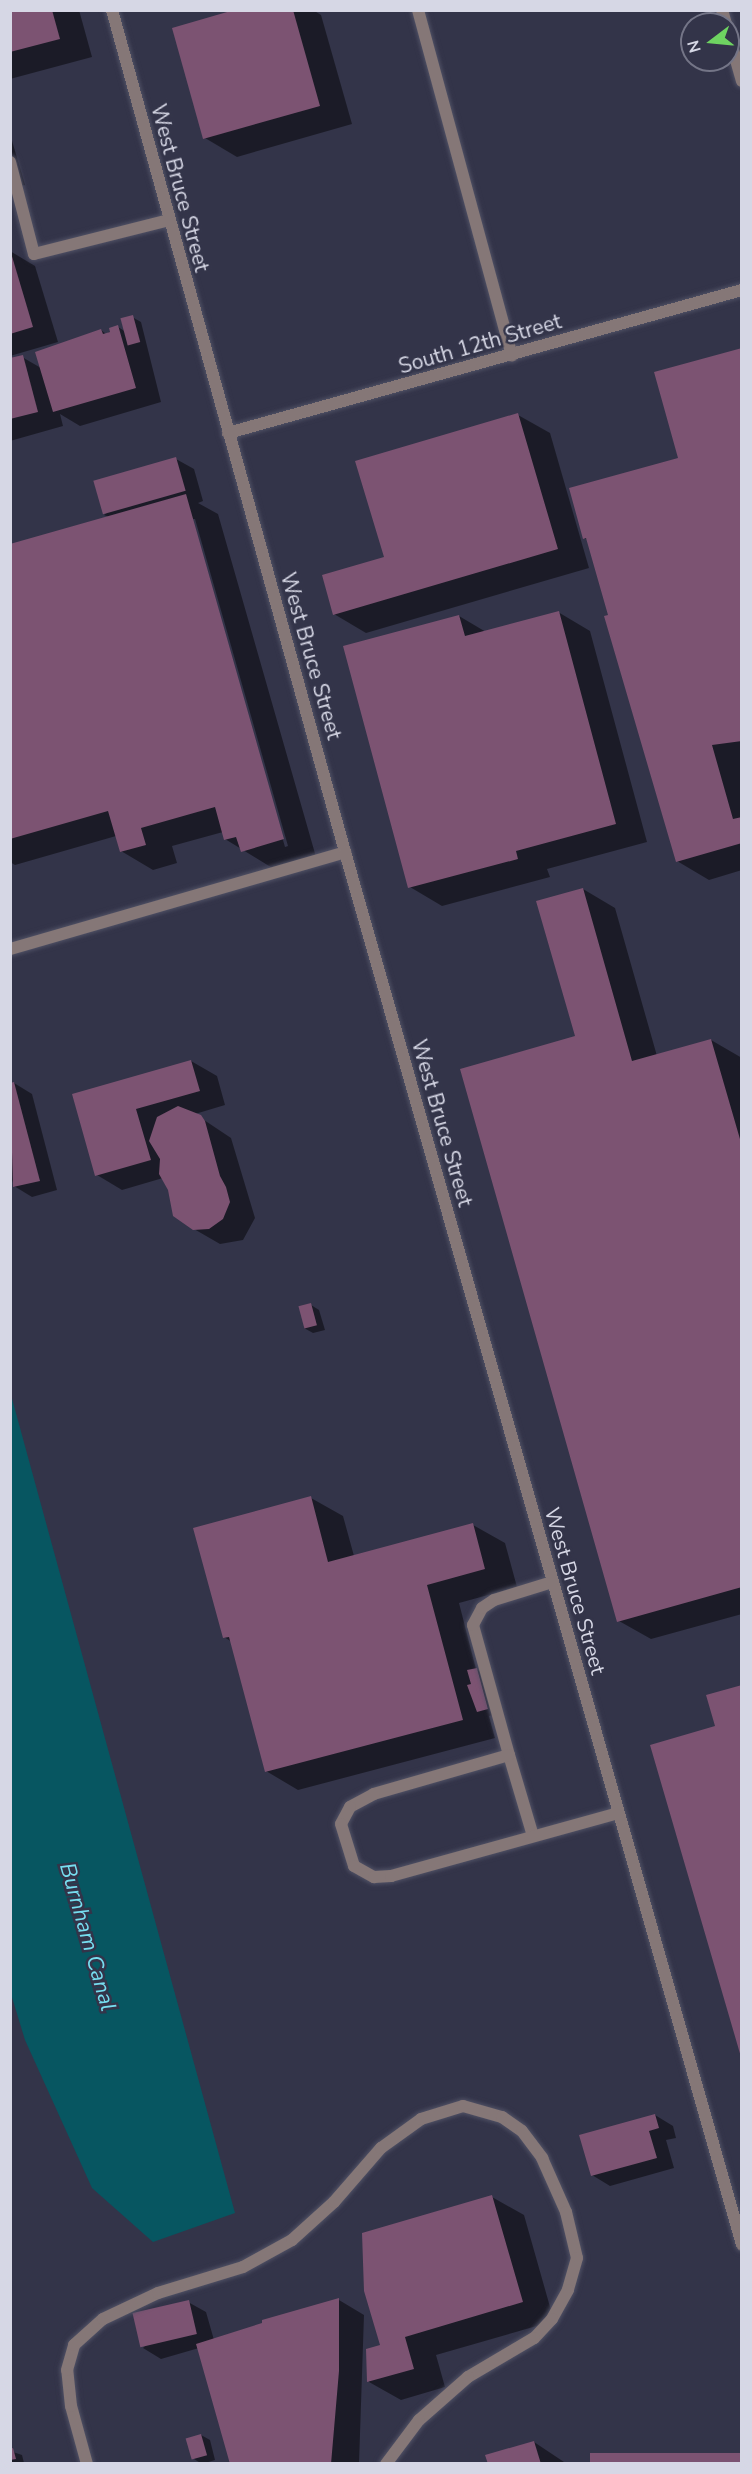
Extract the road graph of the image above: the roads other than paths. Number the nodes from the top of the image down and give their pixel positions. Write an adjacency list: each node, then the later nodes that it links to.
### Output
1 (112, 10): 4 (street, West Bruce Street)
2 (418, 10): 6 (street)
3 (10, 162): 4 (street)
4 (169, 220): 7 (street, West Bruce Street)
5 (741, 290): 6 (street, South 12th Street)
6 (512, 355): 7 (street, South 12th Street)
7 (228, 433): 8 (street, West Bruce Street)
8 (345, 852): 9 (street); 10 (street, West Bruce Street)
9 (10, 949)
10 (552, 1582): 11 (street); 12 (street, West Bruce Street)
11 (509, 1755): 13 (street); 13 (street)
12 (618, 1813): 13 (street); 14 (street, West Bruce Street)
13 (533, 1836)
14 (741, 2246)
15 (87, 2463): 16 (street)
16 (386, 2463)

